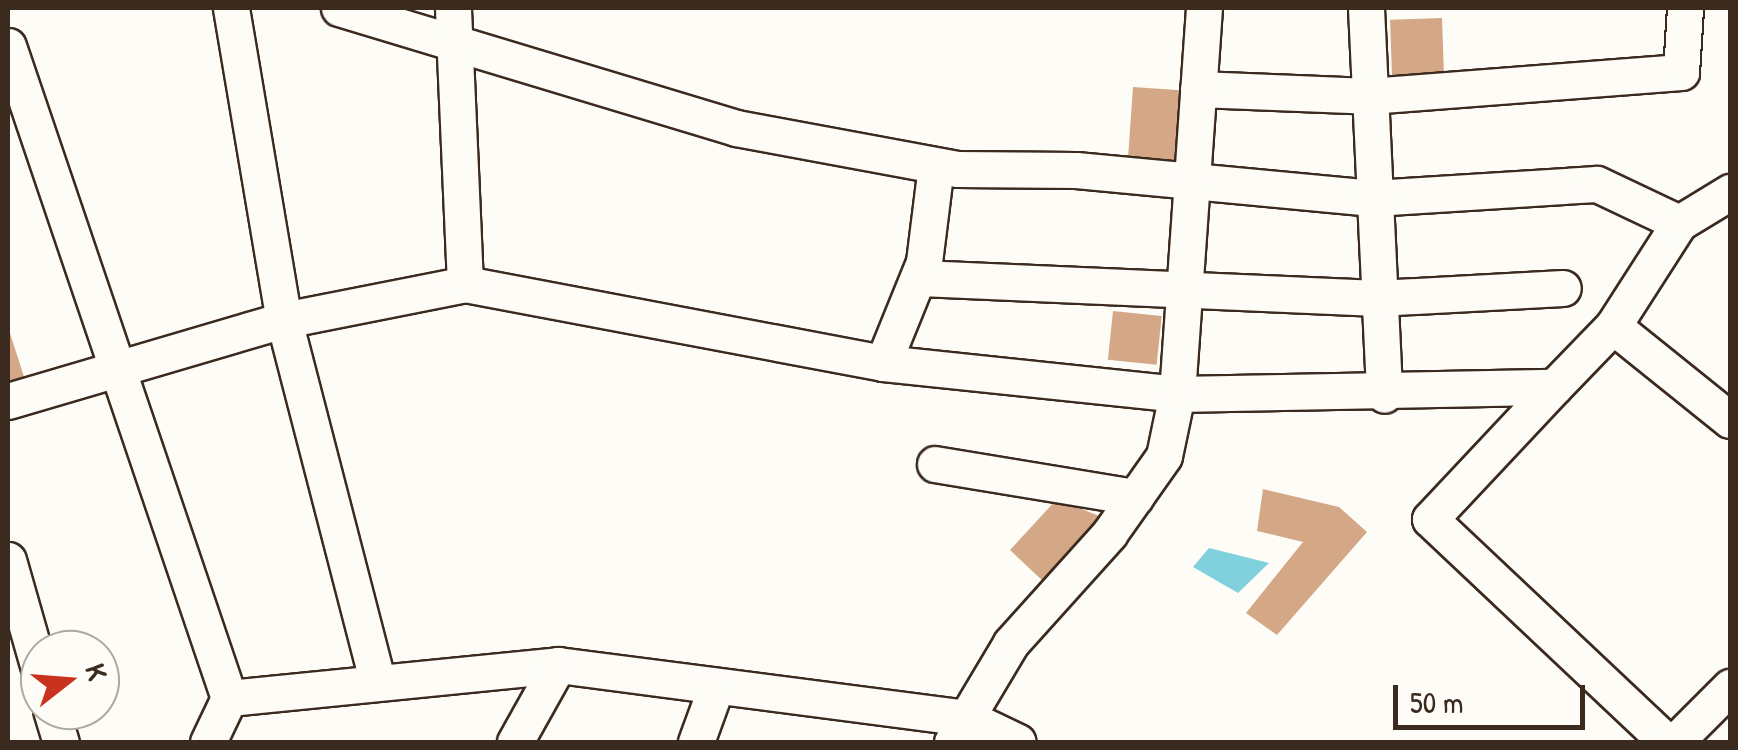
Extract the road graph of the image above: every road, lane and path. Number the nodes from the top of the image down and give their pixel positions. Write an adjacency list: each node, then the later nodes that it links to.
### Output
1 (231, 8): 2 (street); 21 (street)
2 (251, 8)
3 (340, 8): 7 (street)
4 (1204, 8): 9 (street)
5 (1366, 8): 10 (street)
6 (1685, 8): 10 (street)
7 (453, 24): 11 (street); 17 (street)
8 (8, 46): 24 (street)
9 (1198, 89): 10 (street); 12 (street)
10 (1370, 96): 14 (street)
11 (936, 166): 12 (street); 16 (street)
12 (1189, 182): 14 (street); 19 (street)
13 (1730, 192): 15 (street)
14 (1372, 198): 15 (street); 20 (street)
15 (1680, 223): 22 (street)
16 (920, 278): 19 (street); 23 (street)
17 (465, 284): 21 (street); 23 (street)
18 (1563, 288): 20 (street)
19 (1183, 291): 20 (street); 26 (street)
20 (1378, 298): 27 (street)
21 (284, 320): 24 (street); 35 (street)
22 (1613, 326): 25 (street); 29 (street)
23 (884, 364): 26 (street)
24 (120, 368): 28 (street); 38 (street)
25 (1554, 387): 27 (street); 44 (street)
26 (1177, 394): 27 (street); 31 (street)
27 (1384, 395)
28 (8, 402)
29 (1730, 420)
30 (935, 464): 31 (street)
31 (1135, 497): 39 (street)
32 (8, 560): 33 (street)
33 (28, 630)
34 (558, 665): 35 (street); 36 (street); 41 (street)
35 (378, 680): 38 (street)
36 (716, 687): 39 (street); 42 (street)
37 (1730, 687): 45 (street)
38 (229, 698): 40 (street)
39 (960, 730): 43 (street)
40 (208, 742)
41 (515, 742)
42 (696, 742)
43 (1018, 742)
44 (1667, 742)
45 (1675, 742)

